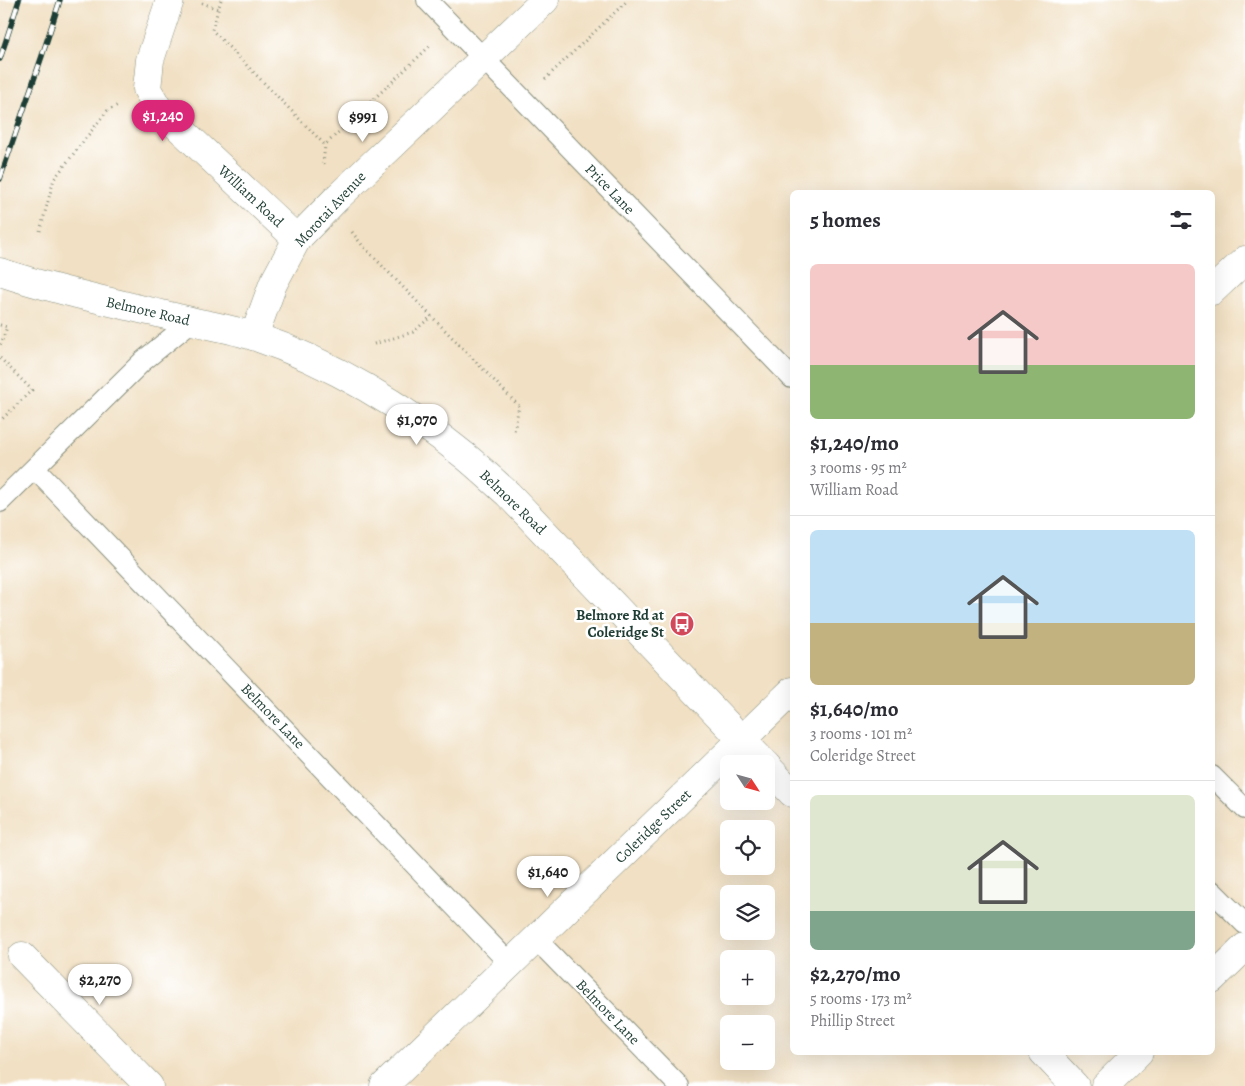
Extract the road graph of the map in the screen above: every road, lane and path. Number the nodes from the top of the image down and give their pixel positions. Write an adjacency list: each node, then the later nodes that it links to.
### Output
1 (170, 0): 9 (street)
2 (221, 0): 6 (path)
3 (427, 0): 6 (lane, Price Lane)
4 (546, 0): 7 (street, Morotai Avenue)
5 (628, 0): 8 (path)
6 (452, 26): 7 (lane, Price Lane)
7 (484, 58): 11 (street, Morotai Avenue); 23 (lane, Price Lane)
8 (540, 84)
9 (147, 89): 10 (path); 11 (street, William Road)
10 (40, 231)
11 (297, 239): 19 (street, Morotai Avenue)
12 (362, 245): 16 (path)
13 (1245, 260): 15 (street)
14 (8, 275): 17 (street, Belmore Road)
15 (1215, 287)
16 (432, 316): 20 (path); 25 (path)
17 (192, 321): 19 (street, Belmore Road); 26 (lane)
18 (0, 325): 21 (path)
19 (254, 336): 29 (street, Belmore Road)
20 (374, 344)
21 (0, 346)
22 (0, 358): 24 (path)
23 (790, 376)
24 (0, 421)
25 (514, 432)
26 (35, 469): 27 (lane); 40 (lane, Belmore Lane)
27 (0, 502)
28 (790, 693): 29 (street, Coleridge Street)
29 (741, 740): 30 (street, Belmore Road); 37 (street, Coleridge Street)
30 (756, 755)
31 (775, 775): 33 (street, Belmore Road)
32 (1215, 779): 34 (lane)
33 (790, 791)
34 (1245, 809)
35 (1215, 893): 36 (lane)
36 (1245, 924)
37 (536, 939): 40 (street, Coleridge Street); 46 (lane, Belmore Lane)
38 (1245, 947): 41 (street)
39 (22, 956): 44 (street)
40 (510, 964): 45 (street, Coleridge Street)
41 (1215, 976)
42 (1045, 1055): 47 (street)
43 (1136, 1055): 48 (street)
44 (149, 1086)
45 (384, 1086)
46 (680, 1086)
47 (1075, 1086)
48 (1105, 1086)

